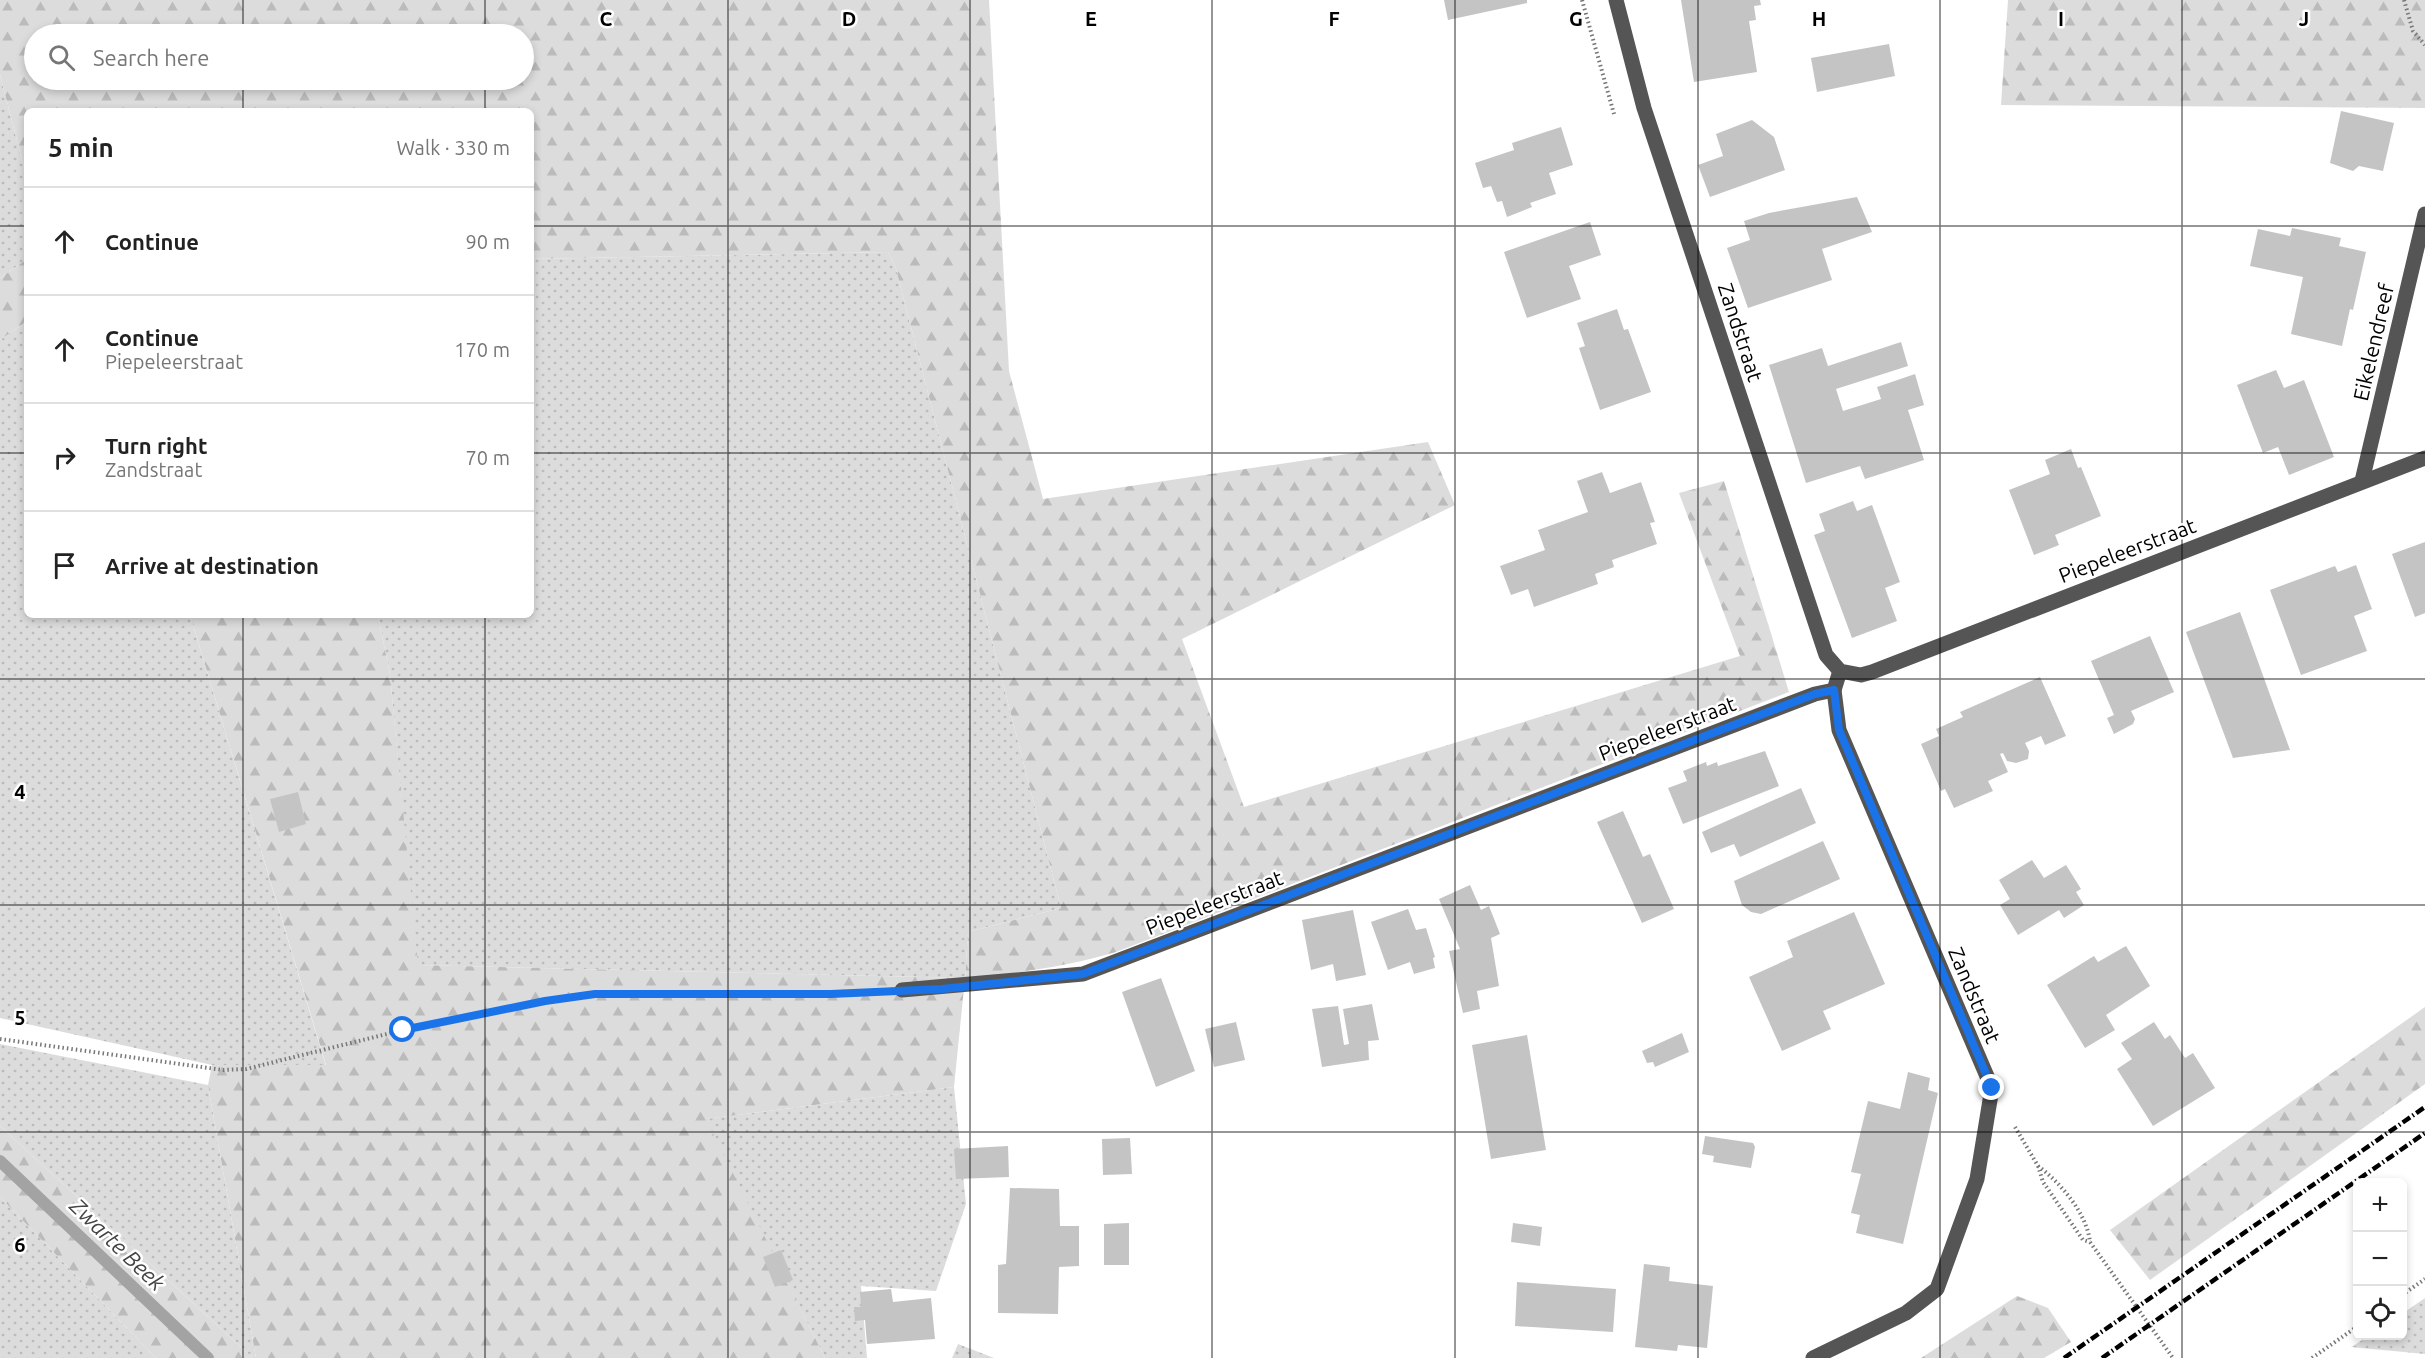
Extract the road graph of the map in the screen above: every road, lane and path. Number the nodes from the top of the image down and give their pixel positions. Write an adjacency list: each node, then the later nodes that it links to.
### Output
1 (1616, 0): 7 (street, Zandstraat)
2 (2404, 0): 3 (path)
3 (2425, 45)
4 (2425, 214): 6 (street, Eikelendreef)
5 (2425, 458): 6 (street, Piepeleerstraat)
6 (2362, 481): 7 (street, Piepeleerstraat)
7 (1840, 671): 8 (street)
8 (1834, 690): 9 (street, Piepeleerstraat); 15 (street, Zandstraat)
9 (902, 990): 10 (path)
10 (0, 1040)
11 (2090, 1242): 11 (path); 16 (path)
12 (2425, 1279): 13 (path)
13 (2407, 1292)
14 (2353, 1329): 17 (path)
15 (1813, 1358)
16 (2173, 1358)
17 (2312, 1358)

